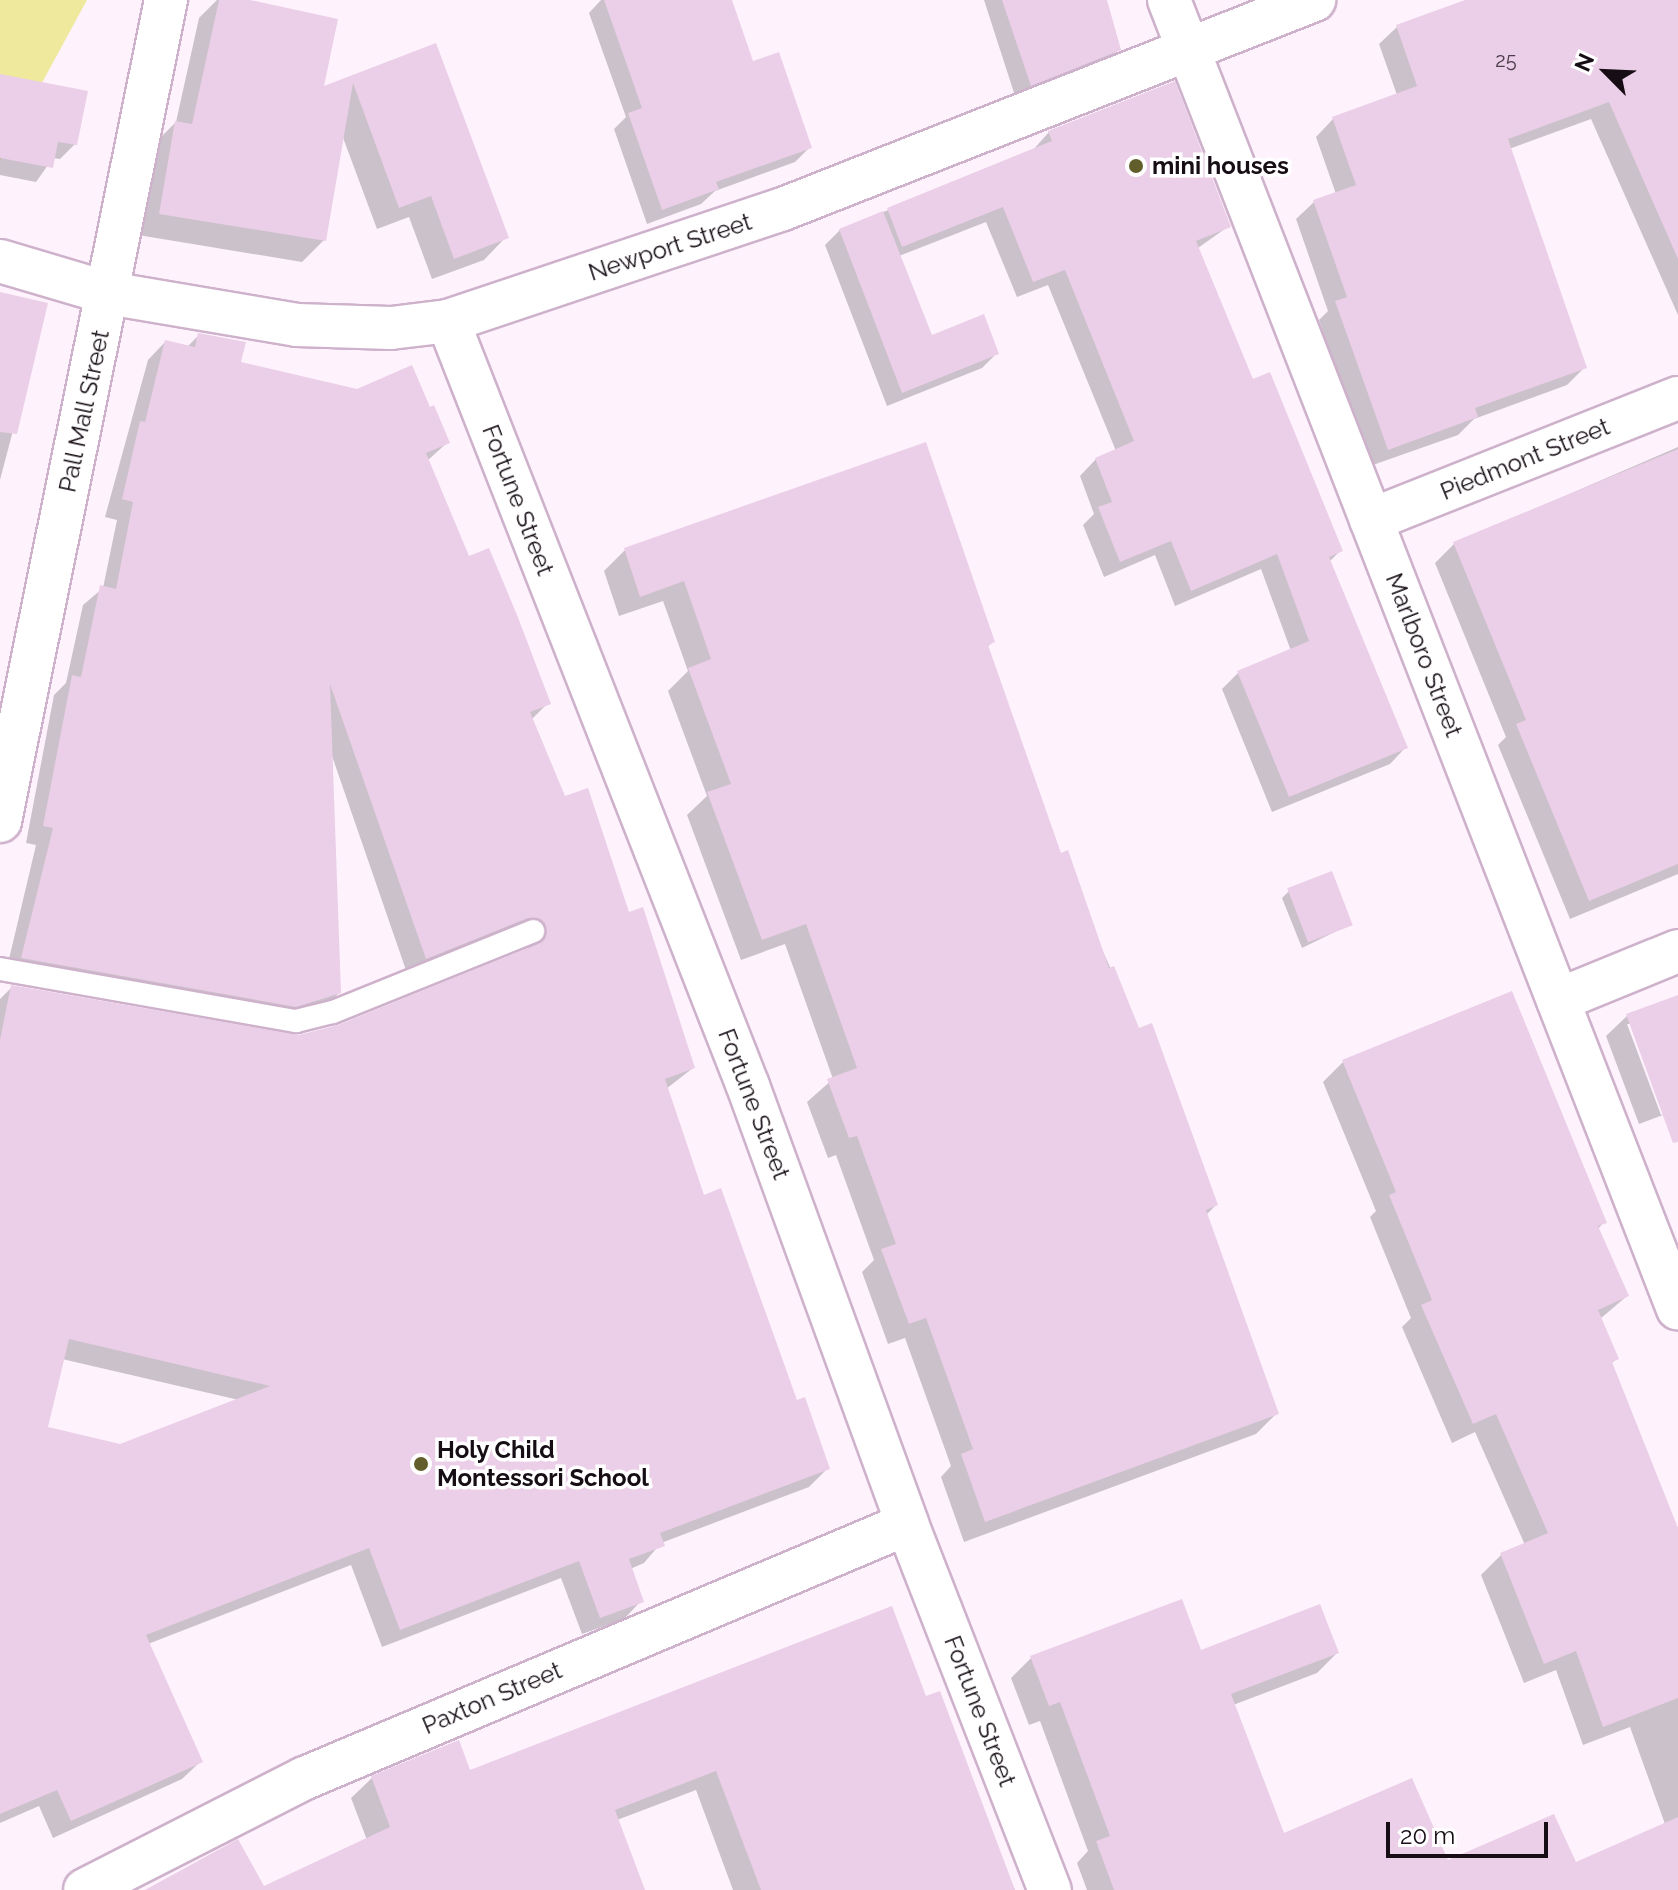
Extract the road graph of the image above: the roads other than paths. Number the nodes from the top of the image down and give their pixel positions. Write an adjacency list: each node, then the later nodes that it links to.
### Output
1 (166, 0): 6 (street, Pall Mall Street)
2 (1169, 0): 4 (street, Marlboro Street)
3 (1314, 0): 4 (street, Newport Street)
4 (1188, 49): 7 (street, Newport Street); 9 (street, Marlboro Street)
5 (0, 261): 6 (street, Newport Street)
6 (108, 293): 7 (street, Newport Street); 10 (street, Pall Mall Street)
7 (448, 321): 16 (street, Fortune Street)
8 (1678, 398): 9 (street, Piedmont Street)
9 (1371, 520): 14 (street, Marlboro Street)
10 (0, 821)
11 (533, 931): 13 (lane)
12 (1678, 951): 14 (street)
13 (0, 969)
14 (1558, 1000): 15 (street, Marlboro Street)
15 (1678, 1309)
16 (907, 1524): 17 (street, Paxton Street); 18 (street, Fortune Street)
17 (85, 1890)
18 (1050, 1890)

